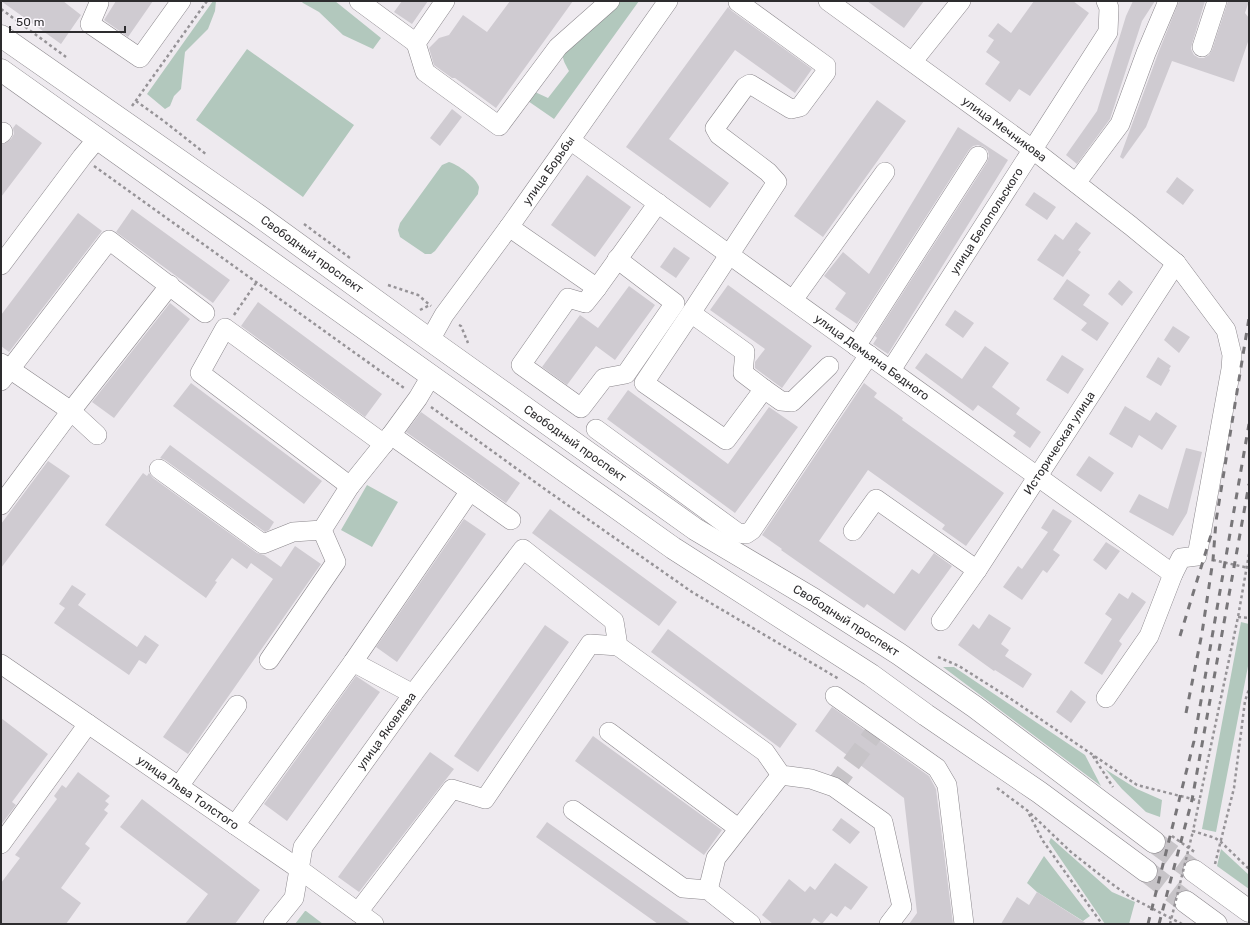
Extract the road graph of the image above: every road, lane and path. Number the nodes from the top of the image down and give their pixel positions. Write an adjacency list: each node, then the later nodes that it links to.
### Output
1 (181, 1): 13 (street)
2 (207, 1): 21 (path)
3 (359, 1): 16 (street)
4 (445, 1): 16 (street)
5 (610, 1): 16 (street)
6 (668, 1): 23 (street, улица Борьбы)
7 (738, 1): 31 (street)
8 (828, 1): 19 (street, улица Мечникова)
9 (961, 1): 19 (street)
10 (1106, 1): 24 (street, улица Белопольского)
11 (1168, 1): 28 (street)
12 (1217, 1): 17 (street)
13 (98, 2)
14 (1, 9): 18 (path)
15 (1, 36): 21 (main road, Свободный проспект)
16 (416, 43)
17 (1202, 47)
18 (56, 49)
19 (913, 61): 24 (street, улица Мечникова)
20 (1, 70): 22 (main road)
21 (124, 113): 22 (main road); 44 (main road, Свободный проспект)
22 (97, 139): 34 (street); 49 (main road)
23 (570, 140): 29 (street, улица Демьяна Бедного); 30 (street, улица Борьбы)
24 (1032, 149): 28 (street, улица Мечникова); 47 (street, улица Белопольского)
25 (978, 156): 45 (street)
26 (100, 170): 35 (path)
27 (885, 172): 39 (street)
28 (1076, 183): 33 (street, улица Мечникова)
29 (658, 203): 31 (street, улица Демьяна Бедного); 32 (street)
30 (509, 227): 38 (street); 44 (street, улица Борьбы)
31 (729, 254): 39 (street, улица Демьяна Бедного); 42 (street)
32 (617, 259): 38 (street); 38 (street)
33 (1176, 264): 57 (street, Историческая улица); 68 (street, улица Мечникова)
34 (1, 265)
35 (256, 283): 43 (path); 51 (path)
36 (381, 283): 40 (path)
37 (170, 285): 41 (street); 48 (street); 52 (street)
38 (597, 288)
39 (793, 300): 45 (street, улица Демьяна Бедного)
40 (430, 305)
41 (205, 313)
42 (691, 313): 50 (street); 50 (street)
43 (225, 328): 55 (street); 58 (street)
44 (430, 340): 93 (main road, Свободный проспект)
45 (862, 350): 47 (street, улица Демьяна Бедного); 53 (street)
46 (828, 366): 50 (street)
47 (891, 370): 57 (street, улица Демьяна Бедного)
48 (4, 371): 52 (street)
49 (431, 376): 51 (street); 100 (main road)
50 (764, 389)
51 (418, 398): 55 (street); 71 (path)
52 (71, 411): 54 (street); 60 (street)
53 (596, 429)
54 (97, 435)
55 (388, 439): 58 (street); 59 (street)
56 (159, 469): 62 (street)
57 (1037, 476): 67 (street, Историческая улица); 68 (street, улица Демьяна Бедного)
58 (350, 486): 62 (street)
59 (470, 491): 61 (street); 75 (street)
60 (1, 505)
61 (511, 520)
62 (322, 530): 74 (street)
63 (854, 531): 67 (street)
64 (1249, 554): 66 (path)
65 (1213, 560): 66 (path)
66 (1248, 568): 69 (path)
67 (977, 570): 72 (street, Историческая улица)
68 (1173, 574): 80 (street)
69 (1238, 617): 70 (path); 87 (path)
70 (1249, 618)
71 (737, 619)
72 (941, 621)
73 (618, 646): 78 (street, улица Яковлева); 84 (street); 104 (street)
74 (269, 660)
75 (353, 662): 78 (street); 90 (street)
76 (1, 664): 82 (street, улица Льва Толстого)
77 (1249, 689): 94 (path)
78 (413, 694): 98 (street, улица Яковлева)
79 (835, 696): 109 (street)
80 (1106, 698)
81 (237, 705): 85 (street)
82 (88, 724): 85 (street, улица Льва Толстого); 95 (street)
83 (609, 732): 91 (street)
84 (781, 774): 91 (street); 108 (street)
85 (179, 786): 90 (street, улица Льва Толстого)
86 (1115, 790): 87 (path)
87 (1200, 801): 92 (path)
88 (573, 810): 101 (street)
89 (1028, 811): 110 (path)
90 (235, 825): 98 (street, улица Льва Толстого)
91 (738, 828): 101 (street)
92 (1193, 831): 94 (path); 111 (path, bridge)
93 (1154, 842)
94 (1221, 842): 97 (path); 99 (path)
95 (1, 844)
96 (1071, 852): 112 (path)
97 (1204, 868): 103 (main road)
98 (299, 869): 104 (street, улица Льва Толстого); 105 (street, улица Яковлева)
99 (1249, 869)
100 (1146, 871)
101 (708, 890): 107 (street)
102 (1186, 902): 113 (main road)
103 (1249, 911)
104 (358, 912): 106 (street, улица Льва Толстого)
105 (273, 924)
106 (374, 924)
107 (751, 924)
108 (889, 924)
109 (964, 924)
110 (1102, 924)
111 (1170, 924)
112 (1182, 924)
113 (1216, 924)

